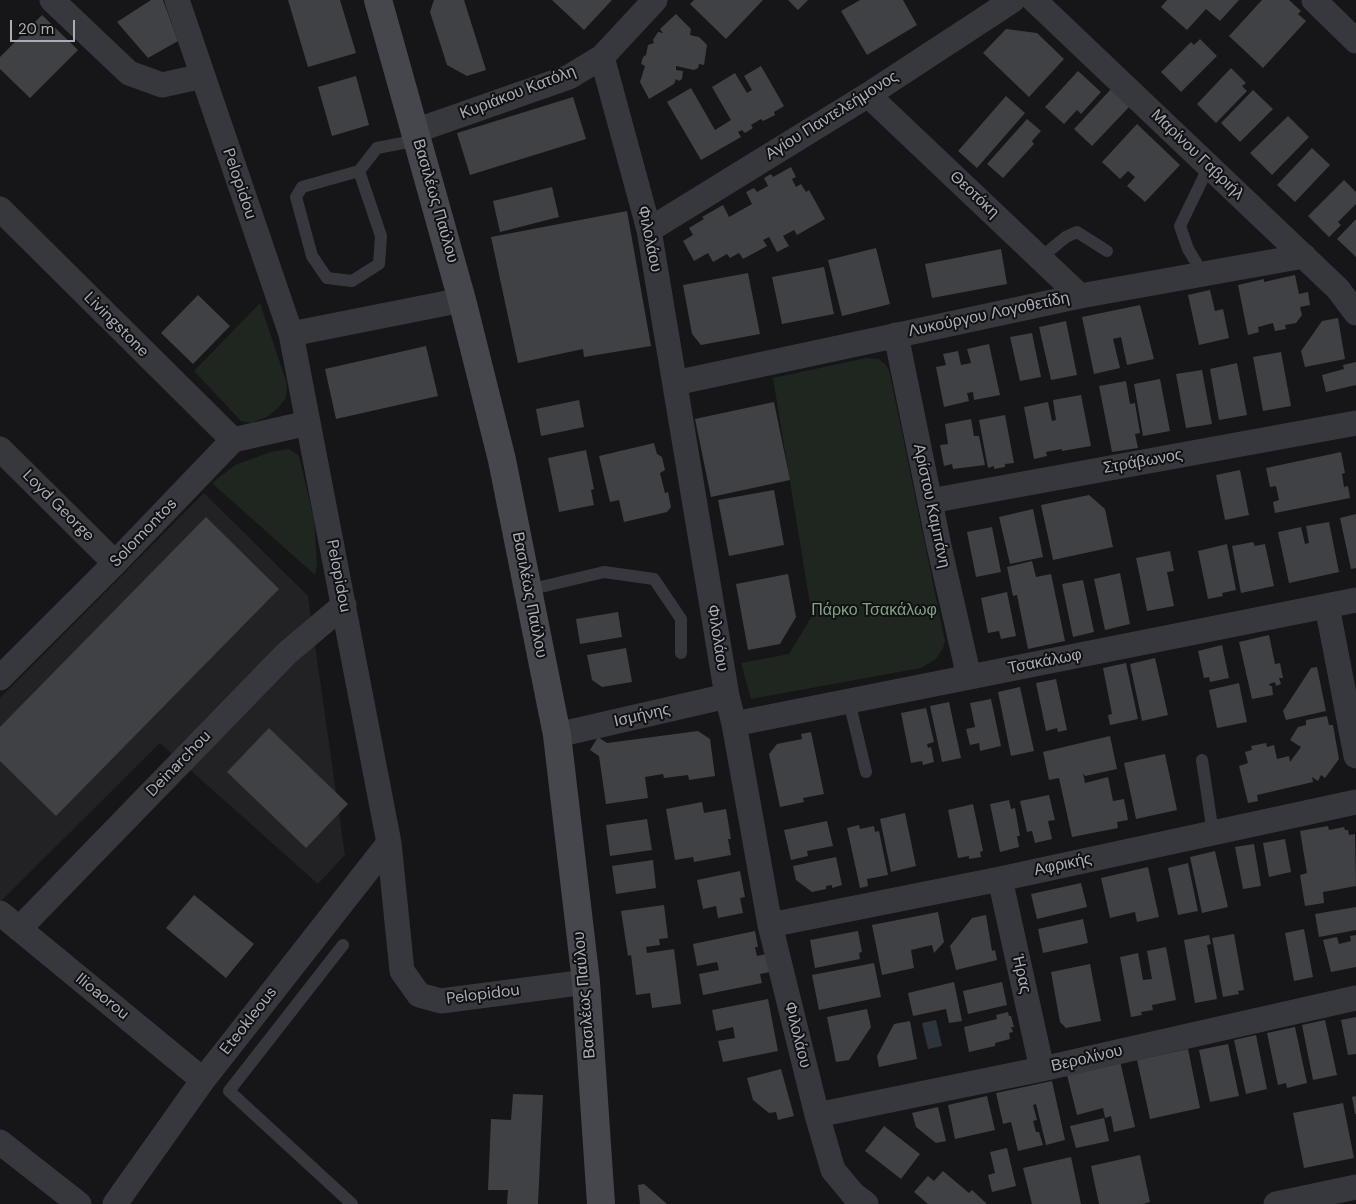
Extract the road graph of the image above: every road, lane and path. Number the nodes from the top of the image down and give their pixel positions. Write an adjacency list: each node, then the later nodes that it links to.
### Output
1 (52, 0): 10 (street)
2 (177, 0): 10 (street, Pelopidou)
3 (378, 0): 12 (street, Βασιλέως Παύλου)
4 (654, 0): 9 (street, Κυριάκου Κατόλη)
5 (1012, 0): 11 (street, Αγίου Παντελεήμονος)
6 (1034, 0): 13 (street, Μαρίνου Γαβριήλ)
7 (1314, 0): 8 (street)
8 (1356, 41)
9 (602, 58): 12 (street, Κυριάκου Κατόλη); 16 (street, Φιλολάου)
10 (202, 76): 24 (street, Pelopidou)
11 (868, 95): 16 (street, Αγίου Παντελεήμονος); 19 (street, Θεοτόκη)
12 (417, 136): 14 (lane); 22 (street, Βασιλέως Παύλου)
13 (1208, 166): 18 (street, Μαρίνου Γαβριήλ); 20 (lane)
14 (359, 171): 14 (lane)
15 (0, 209): 29 (street, Livingstone)
16 (649, 230): 26 (street, Φιλολάου)
17 (1107, 250): 19 (lane)
18 (1304, 256): 20 (street, Λυκούργου Λογοθετίδη); 23 (street, Μαρίνου Γαβριήλ)
19 (1040, 258): 21 (street, Θεοτόκη)
20 (1203, 274): 21 (street, Λυκούργου Λογοθετίδη)
21 (1080, 296): 25 (street, Λυκούργου Λογοθετίδη)
22 (462, 300): 24 (street); 33 (street, Βασιλέως Παύλου)
23 (1356, 313)
24 (291, 334): 27 (street, Pelopidou)
25 (896, 335): 26 (street, Λυκούργου Λογοθετίδη); 31 (street, Αρίστου Καμπάνη)
26 (675, 383): 40 (street, Φιλολάου)
27 (308, 423): 29 (street); 35 (street, Pelopidou)
28 (1356, 423): 31 (street, Στράβωνος)
29 (233, 440): 32 (street, Solomontos)
30 (0, 449): 32 (street, Loyd George)
31 (930, 501): 38 (street, Αρίστου Καμπάνη)
32 (116, 562): 39 (street, Solomontos)
33 (528, 590): 37 (lane); 43 (street, Βασιλέως Παύλου)
34 (1356, 600): 36 (street, Τσακάλωφ)
35 (344, 605): 49 (street, Pelopidou); 53 (street, Deinarchou)
36 (1326, 606): 38 (street, Τσακάλωφ); 44 (street)
37 (681, 653)
38 (969, 676): 41 (street, Τσακάλωφ)
39 (0, 678)
40 (727, 696): 42 (street, Φιλολάου); 43 (street, Ισμήνης)
41 (849, 701): 42 (street, Τσακάλωφ); 46 (lane)
42 (734, 724): 52 (street, Φιλολάου)
43 (557, 735): 55 (street, Βασιλέως Παύλου)
44 (1356, 756)
45 (1202, 760): 48 (lane)
46 (866, 772)
47 (1356, 802): 48 (street, Αφρικής)
48 (1212, 833): 50 (street, Αφρικής)
49 (389, 843): 55 (street, Pelopidou); 58 (street, Eteokleous)
50 (1000, 879): 52 (street, Αφρικής); 57 (street, Ήρας)
51 (0, 913): 53 (street, Ilioaorou)
52 (770, 925): 59 (street, Φιλολάου)
53 (19, 929): 58 (street, Ilioaorou)
54 (343, 945): 64 (lane)
55 (586, 982): 65 (street, Βασιλέως Παύλου)
56 (1356, 998): 57 (street, Βερολίνου)
57 (1042, 1069): 59 (street, Βερολίνου)
58 (203, 1080): 63 (street, Eteokleous)
59 (817, 1115): 66 (street, Φιλολάου)
60 (0, 1142): 62 (street)
61 (1356, 1187): 67 (street)
62 (79, 1204)
63 (115, 1204)
64 (352, 1204)
65 (601, 1204)
66 (866, 1204)
67 (1276, 1204)

